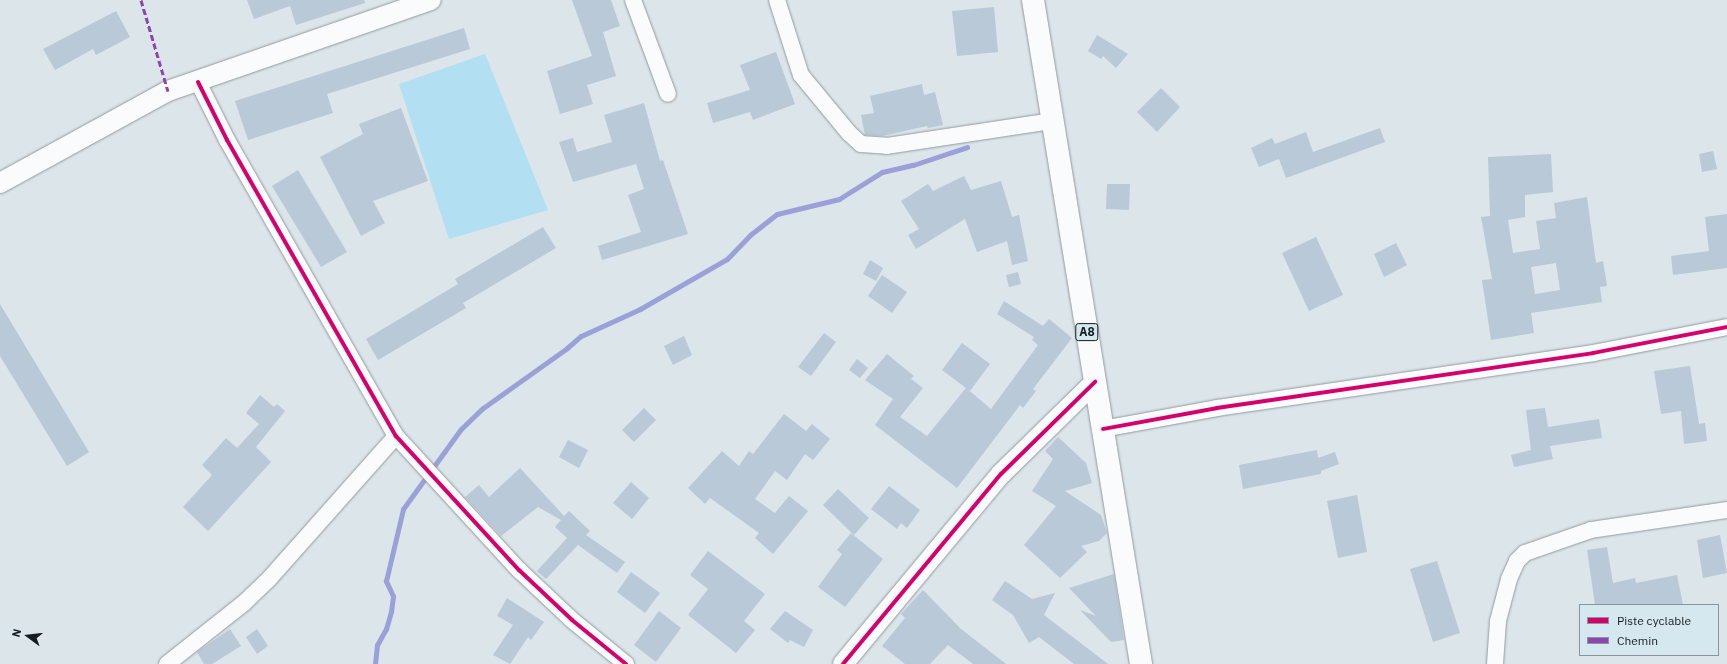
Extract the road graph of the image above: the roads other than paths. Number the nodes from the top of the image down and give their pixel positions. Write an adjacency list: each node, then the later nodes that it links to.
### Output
1 (431, 0): 5 (street)
2 (633, 0): 6 (street)
3 (777, 0): 7 (street)
4 (1033, 0): 7 (main road, A8)
5 (198, 82): 8 (street); 12 (street)
6 (668, 94)
7 (1053, 121): 10 (main road, A8)
8 (0, 183)
9 (1727, 327): 11 (street)
10 (1095, 382): 11 (main road, A8); 16 (street)
11 (1103, 429): 17 (main road, A8)
12 (396, 436): 14 (street); 15 (street)
13 (1727, 510): 18 (street)
14 (167, 664)
15 (626, 664)
16 (843, 664)
17 (1141, 664)
18 (1495, 664)

